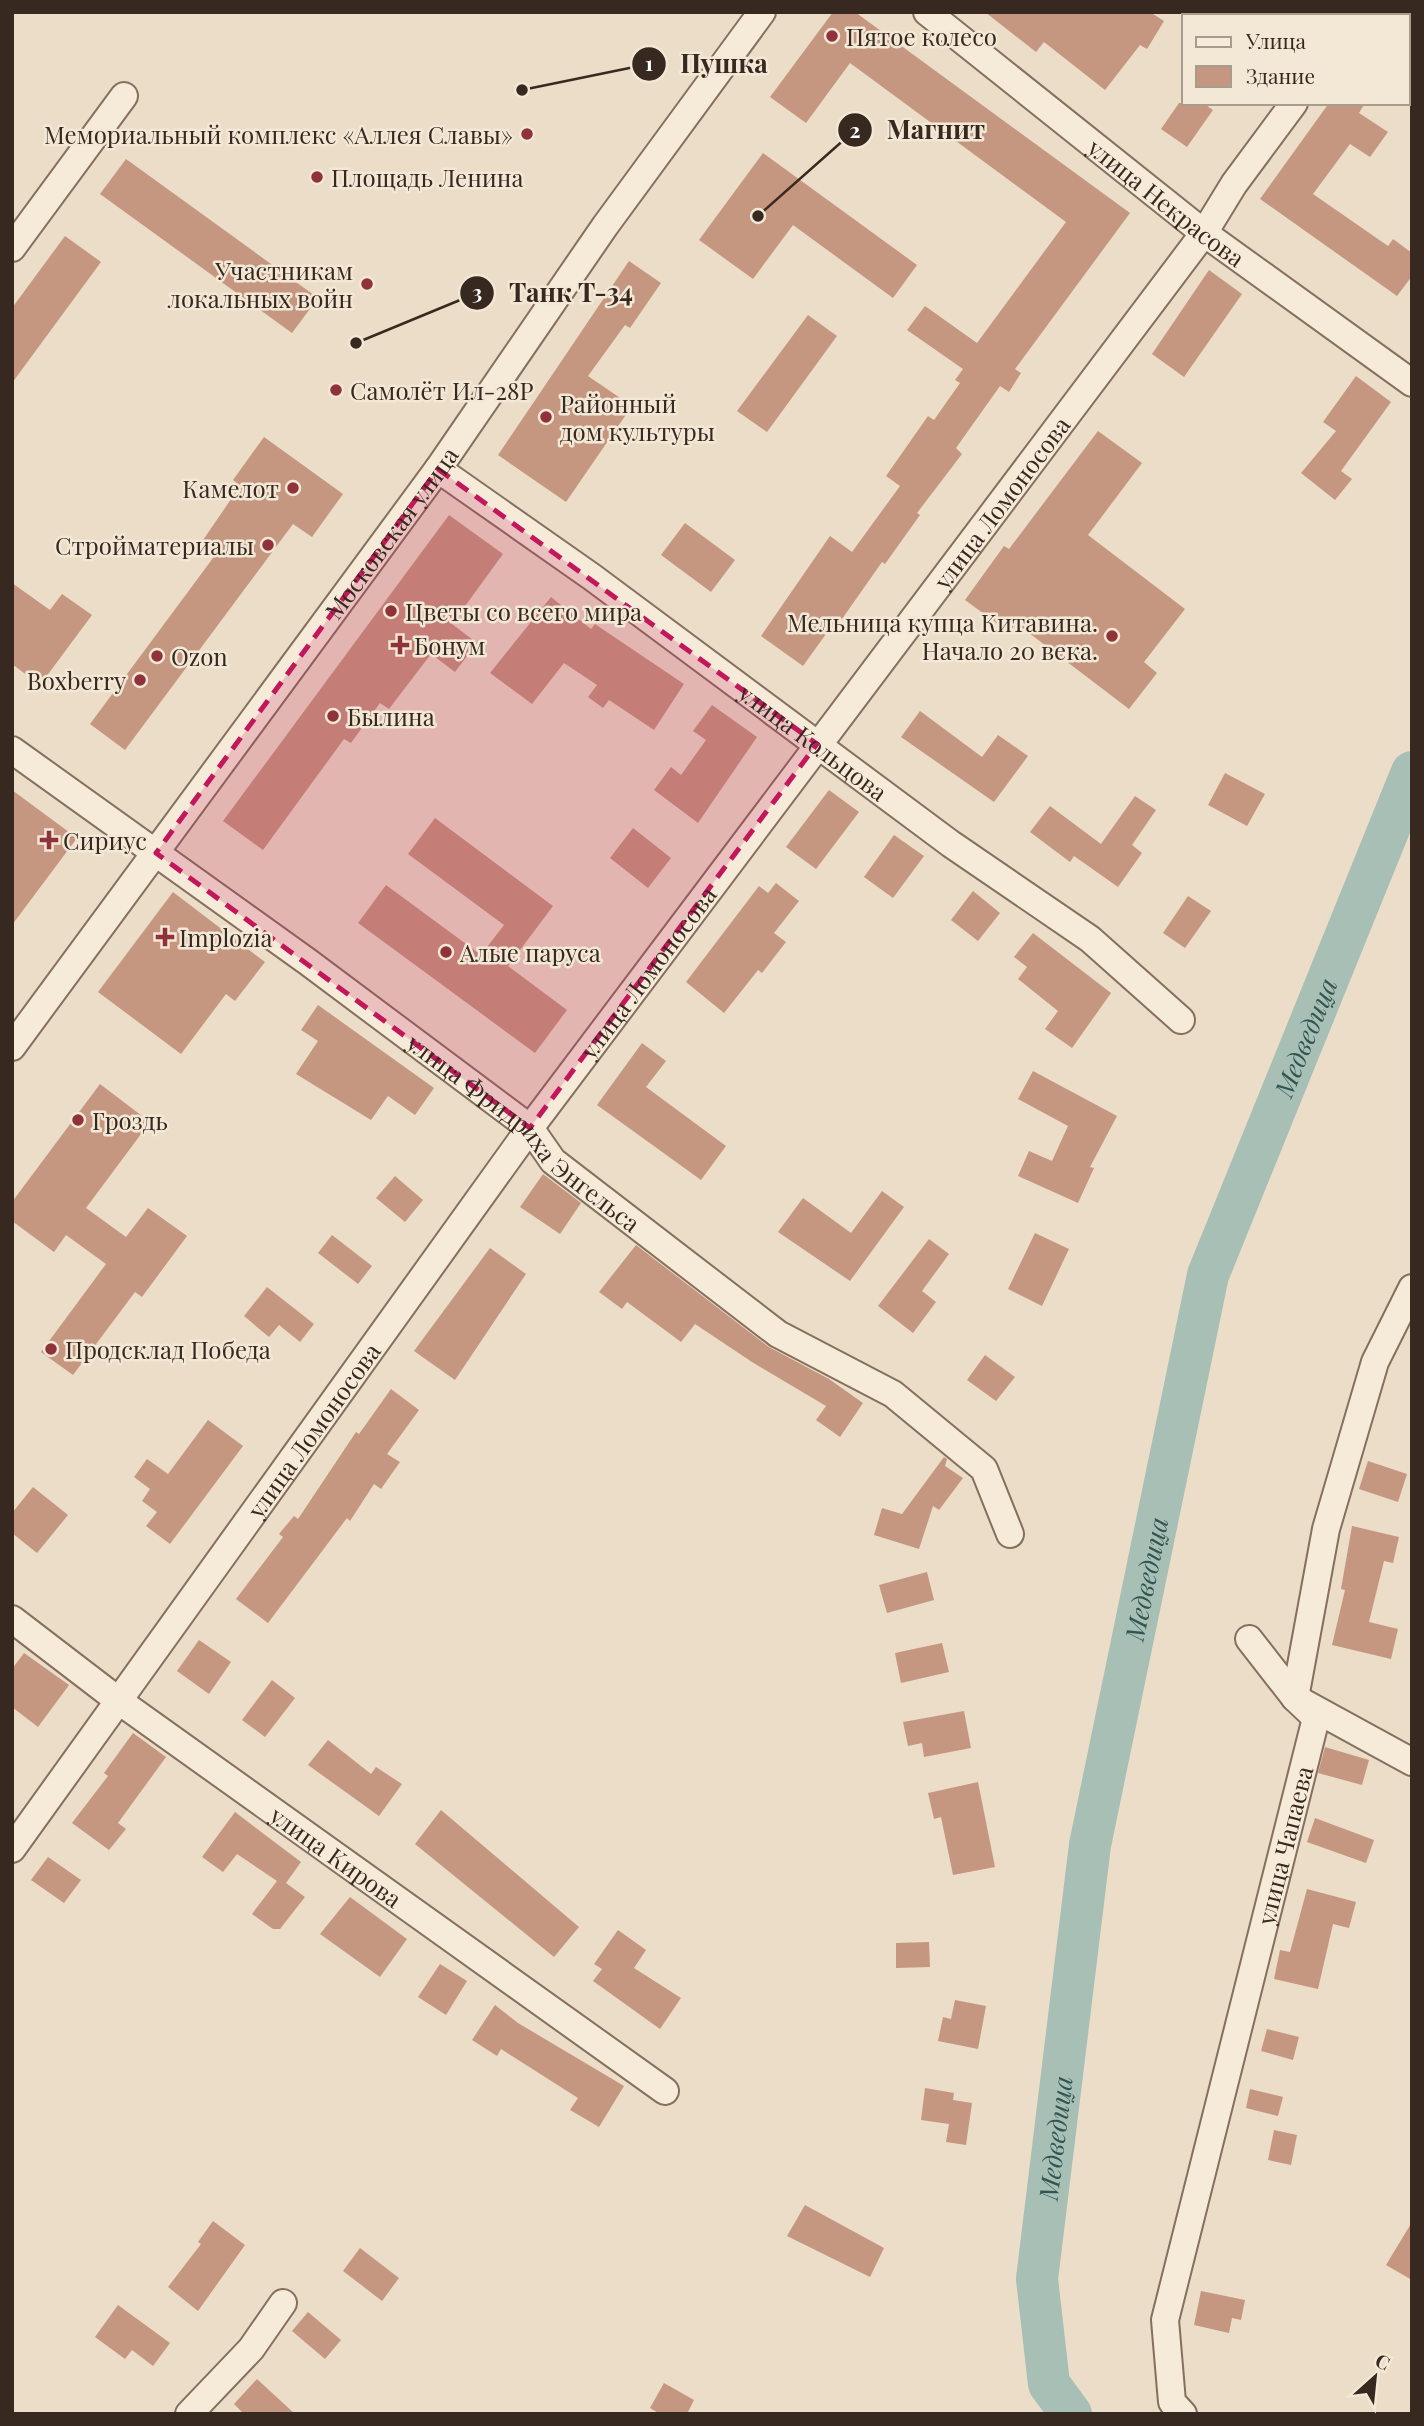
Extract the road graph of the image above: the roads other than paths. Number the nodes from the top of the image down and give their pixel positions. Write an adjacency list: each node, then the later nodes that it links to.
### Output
1 (762, 12): 8 (street, Московская улица)
2 (927, 12): 5 (street, улица Некрасова)
3 (124, 96): 6 (street)
4 (1293, 105): 5 (street, улица Ломоносова)
5 (1204, 233): 7 (street, улица Некрасова); 9 (street, улица Ломоносова)
6 (12, 248)
7 (1412, 383)
8 (439, 469): 9 (street, улица Кольцова); 11 (street, Московская улица)
9 (817, 744): 12 (street, улица Кольцова); 14 (street, улица Ломоносова)
10 (12, 750): 11 (street, улица Фридриха Энгельса)
11 (156, 853): 13 (street, Московская улица); 14 (street, улица Фридриха Энгельса)
12 (1181, 1020)
13 (12, 1047)
14 (530, 1128): 16 (street, улица Фридриха Энгельса); 20 (street, улица Ломоносова)
15 (1412, 1288): 19 (street)
16 (1010, 1534)
17 (12, 1619): 20 (street, улица Кирова)
18 (1249, 1639): 19 (street)
19 (1295, 1698): 21 (street); 26 (street, улица Чапаева)
20 (120, 1702): 22 (street, улица Ломоносова); 23 (street, улица Кирова)
21 (1412, 1762)
22 (12, 1849)
23 (664, 2091)
24 (283, 2303): 25 (street)
25 (189, 2414)
26 (1183, 2414)

